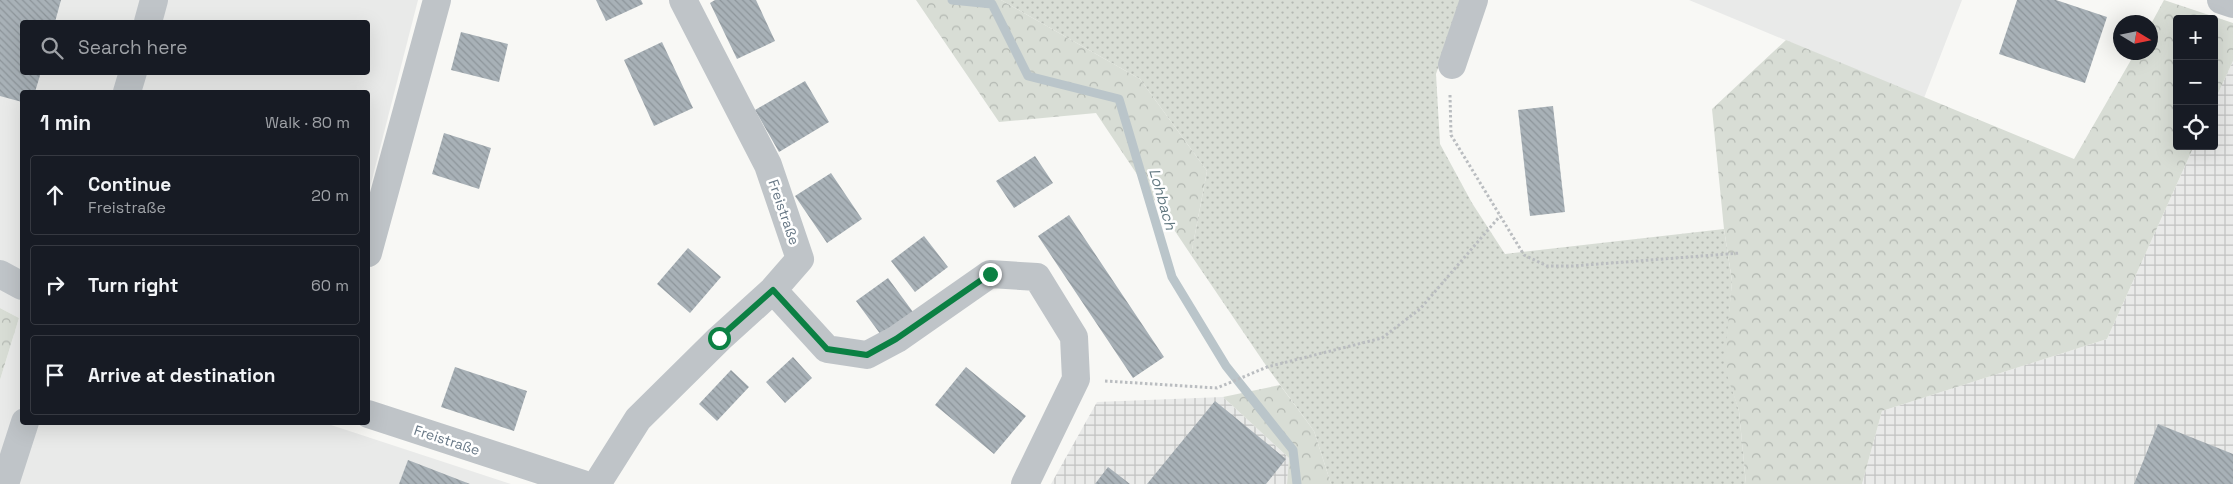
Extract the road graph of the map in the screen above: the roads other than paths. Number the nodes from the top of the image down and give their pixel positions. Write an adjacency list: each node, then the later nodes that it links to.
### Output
1 (154, 0): 7 (street)
2 (437, 0): 11 (street)
3 (684, 0): 14 (street, Freistraße)
4 (1474, 0): 8 (street)
5 (2221, 0): 6 (street)
6 (2233, 4)
7 (149, 20)
8 (1452, 65)
9 (131, 75): 10 (street)
10 (127, 90)
11 (370, 247)
12 (0, 274): 13 (street)
13 (20, 285)
14 (773, 290): 19 (street, Freistraße); 20 (street)
15 (370, 415): 18 (street, Freistraße)
16 (24, 425): 17 (street)
17 (5, 484)
18 (583, 484)
19 (597, 484)
20 (1025, 484)

